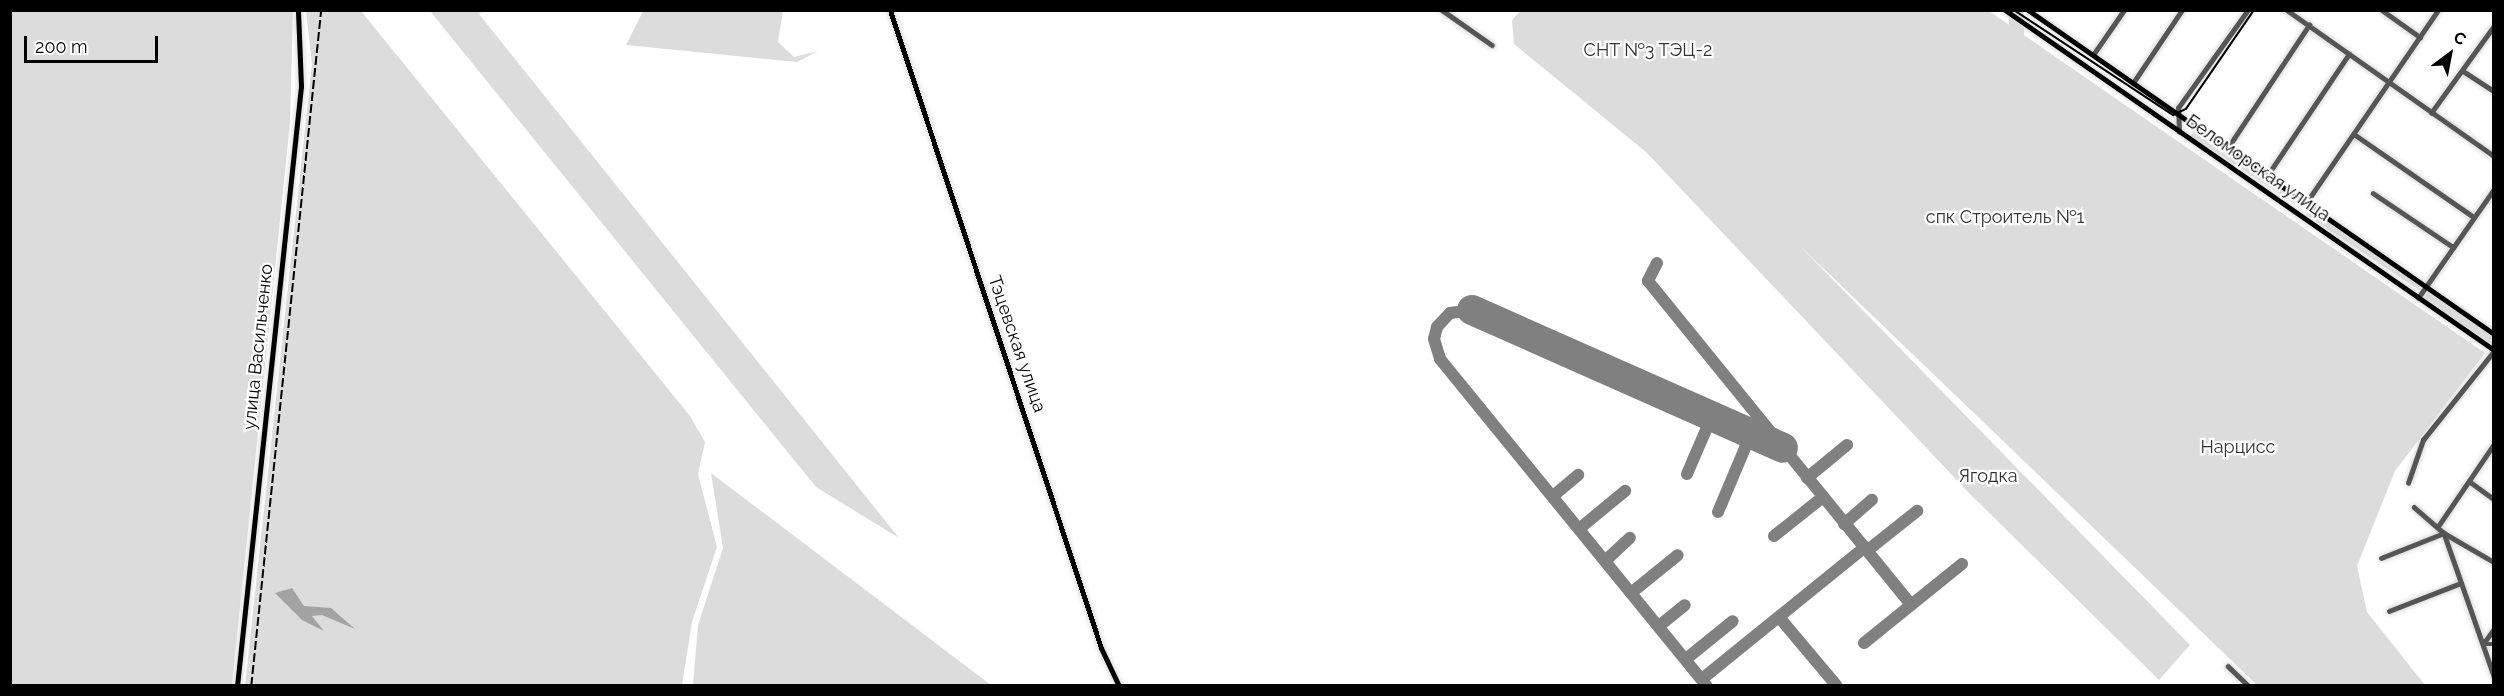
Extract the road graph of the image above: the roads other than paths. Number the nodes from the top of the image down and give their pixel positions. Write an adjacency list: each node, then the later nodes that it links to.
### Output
1 (298, 10): 56 (main road, улица Васильченко)
2 (896, 10): 12 (street)
3 (1442, 10): 16 (street)
4 (2005, 10): 25 (main road, Беломорская улица)
5 (2028, 10): 18 (main road, Беломорская улица)
6 (2124, 10): 18 (street)
7 (2182, 10): 20 (street)
8 (2248, 10): 24 (street)
9 (2287, 10): 13 (street)
10 (2382, 10): 15 (street)
11 (2438, 10): 15 (street)
12 (891, 14): 57 (main road, Тэцевская улица)
13 (2309, 25): 17 (street); 27 (street)
14 (2493, 26): 19 (street)
15 (2420, 37): 21 (street)
16 (1492, 45)
17 (2349, 54): 21 (street); 29 (street)
18 (2093, 56): 20 (main road, Беломорская улица)
19 (2463, 71): 22 (street); 23 (street)
20 (2133, 83): 24 (main road, Беломорская улица)
21 (2387, 84): 23 (street); 26 (street)
22 (2493, 91)
23 (2431, 113): 28 (street)
24 (2177, 114): 25 (street); 27 (main road, Беломорская улица)
25 (2179, 132): 33 (main road, Беломорская улица)
26 (2354, 134): 32 (street); 34 (street)
27 (2227, 149): 29 (main road, Беломорская улица)
28 (2493, 156)
29 (2268, 176): 32 (main road, Беломорская улица)
30 (2493, 189): 34 (street)
31 (2373, 193): 35 (street)
32 (2307, 203): 33 (main road); 36 (main road, Беломорская улица)
33 (2299, 214): 37 (main road, Беломорская улица)
34 (2474, 216): 35 (street)
35 (2453, 247): 36 (street)
36 (2426, 287): 37 (street); 38 (main road, Беломорская улица)
37 (2418, 298): 39 (main road, Беломорская улица)
38 (2493, 334)
39 (2493, 351): 42 (street)
40 (2493, 444): 41 (street)
41 (2469, 481): 43 (street); 45 (street)
42 (2408, 483)
43 (2493, 499)
44 (2414, 507): 45 (street)
45 (2439, 525): 46 (street)
46 (2444, 533): 47 (street); 48 (street); 49 (street)
47 (2380, 558)
48 (2493, 562)
49 (2461, 583): 50 (street); 52 (street)
50 (2389, 611)
51 (2493, 629): 52 (street)
52 (2483, 644): 53 (street); 55 (street)
53 (2493, 644)
54 (2228, 666): 58 (street)
55 (2493, 675)
56 (237, 686)
57 (1119, 686)
58 (2249, 686)

